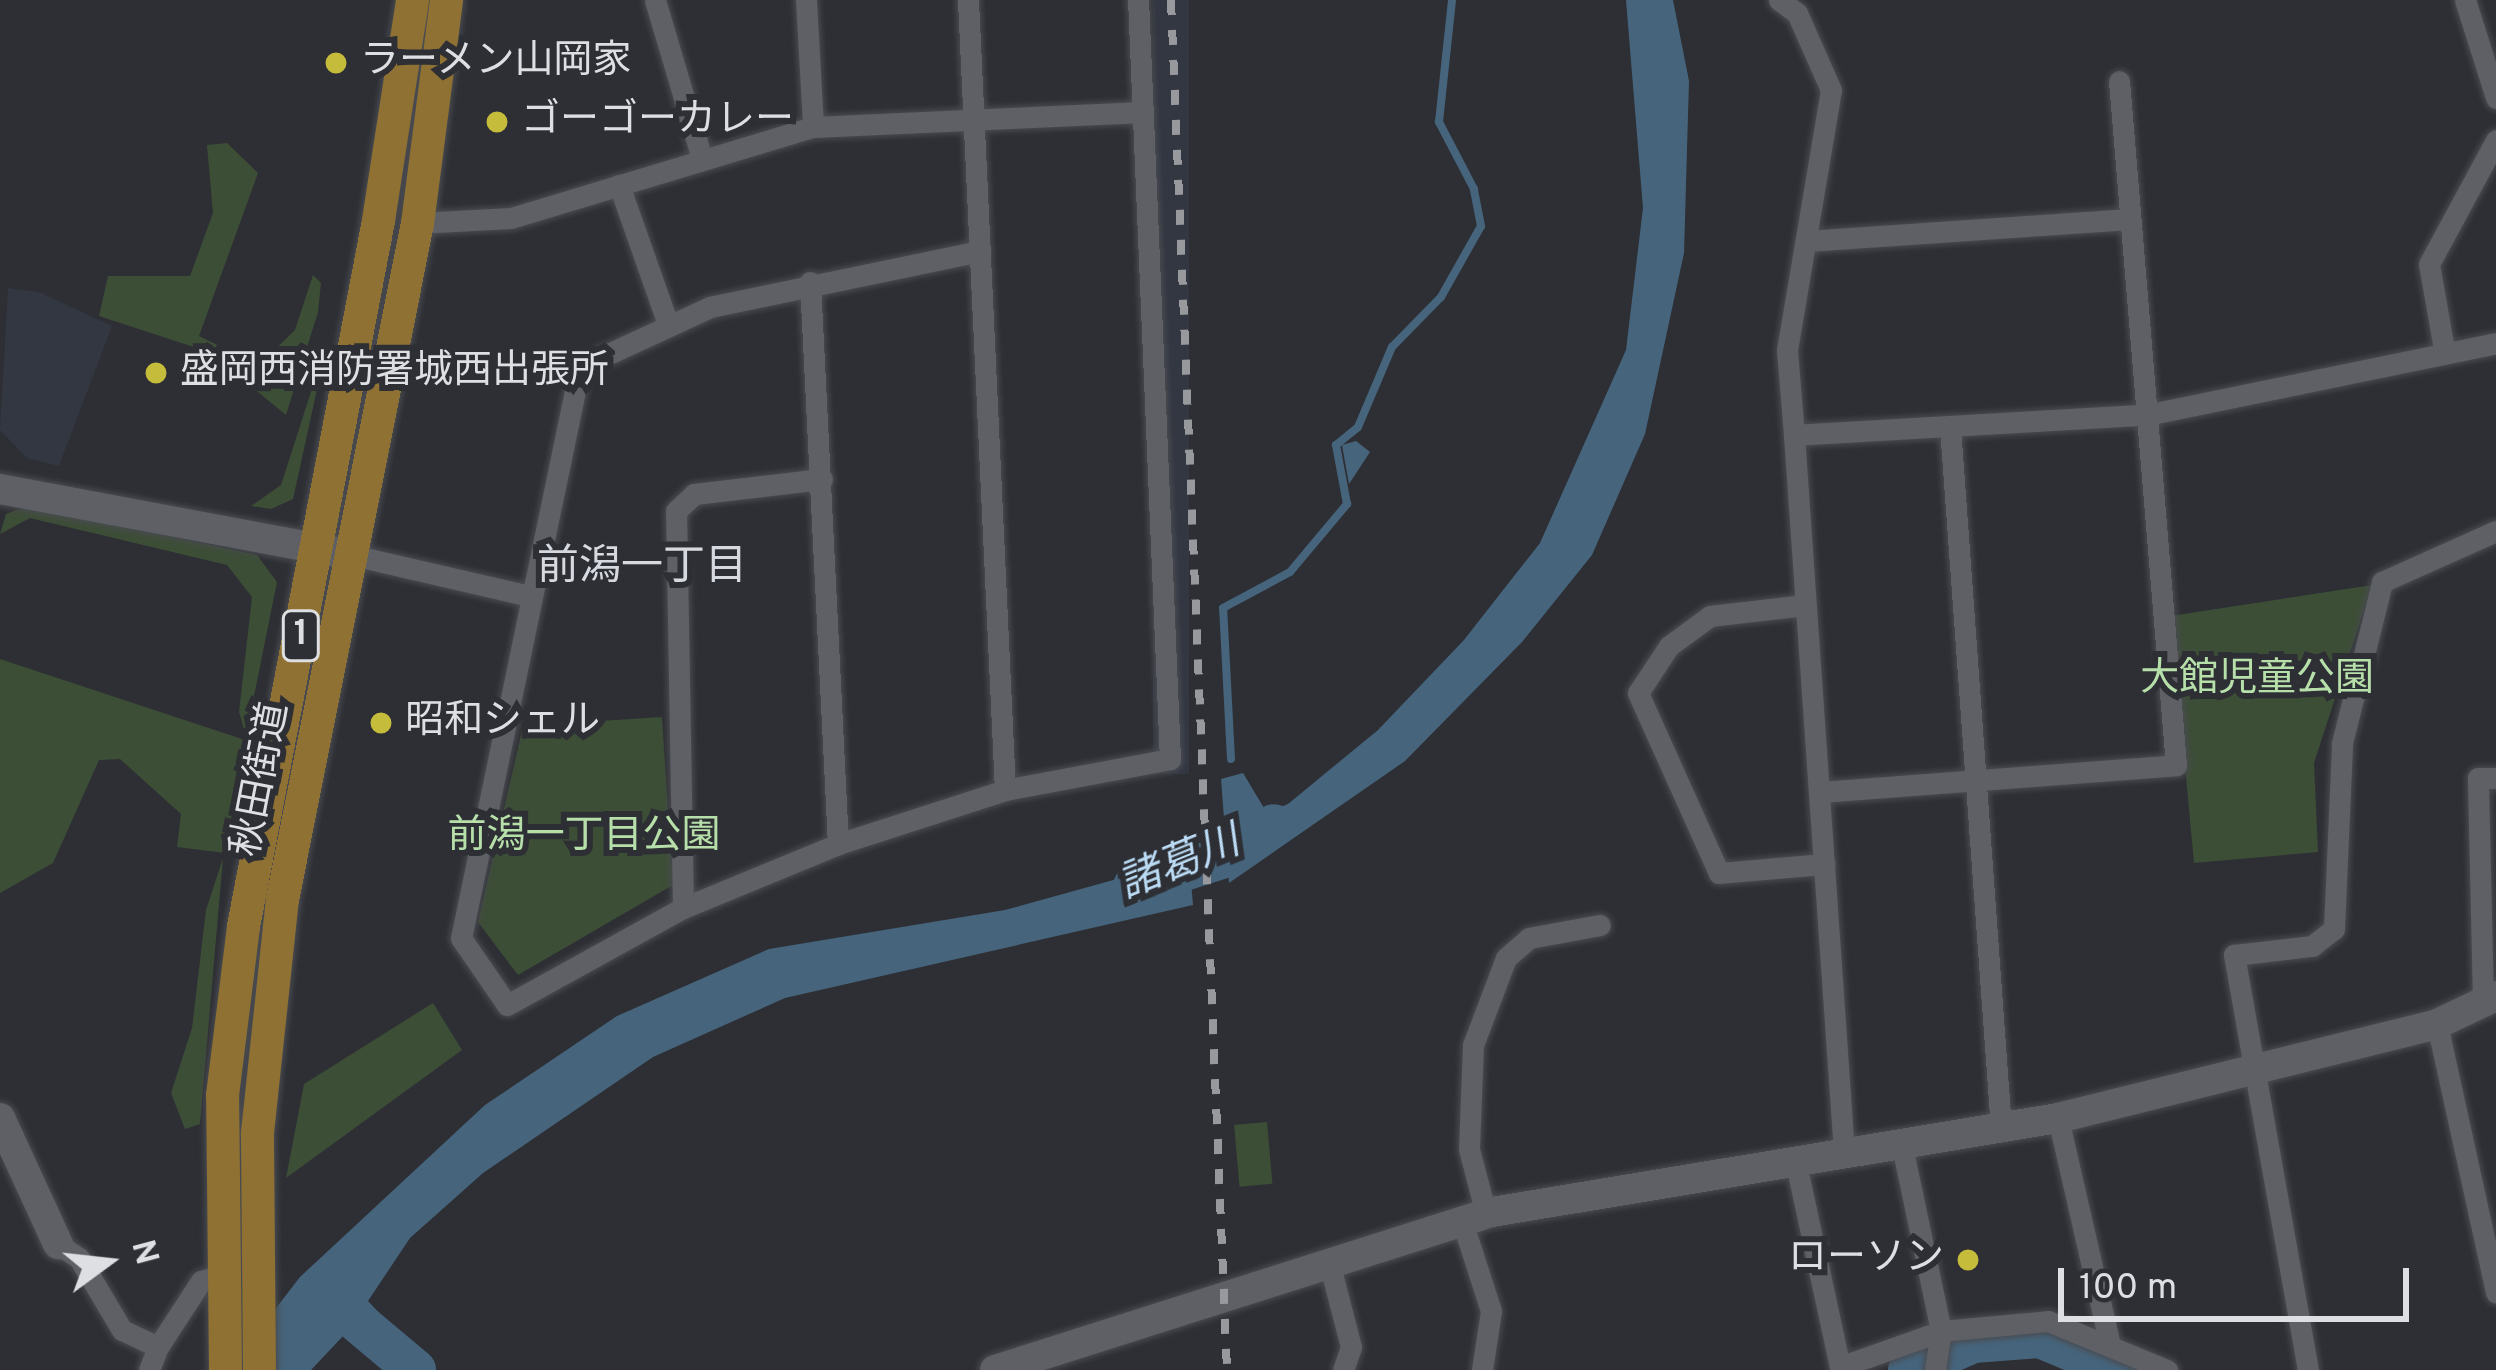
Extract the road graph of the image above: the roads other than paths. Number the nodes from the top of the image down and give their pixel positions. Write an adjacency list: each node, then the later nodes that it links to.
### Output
1 (412, 0): 31 (main road, 秋田街道 / 1)
2 (446, 0): 18 (main road, 秋田街道 / 1)
3 (656, 0): 15 (street)
4 (806, 0): 13 (street)
5 (968, 0): 12 (street)
6 (1138, 0): 11 (street)
7 (1779, 0): 19 (street)
8 (2465, 0): 10 (street)
9 (2119, 81): 17 (street)
10 (2496, 98)
11 (1143, 112): 12 (street); 37 (street)
12 (973, 117): 13 (street); 20 (street)
13 (813, 127): 15 (street)
14 (2496, 140): 24 (street)
15 (701, 155): 16 (street)
16 (619, 185): 18 (street); 22 (street)
17 (2130, 219): 19 (street); 25 (street)
18 (417, 223): 32 (main road, 秋田街道 / 1)
19 (1806, 242): 27 (street)
20 (980, 251): 21 (street); 37 (street)
21 (809, 282): 22 (street); 28 (street)
22 (667, 321): 33 (street)
23 (2496, 343): 24 (street)
24 (2444, 349): 25 (street)
25 (2146, 415): 26 (street); 36 (street)
26 (1950, 427): 27 (street); 36 (street)
27 (1794, 434): 34 (street)
28 (822, 479): 39 (street); 41 (street)
29 (0, 488): 31 (street)
30 (2496, 531): 45 (street)
31 (316, 548): 32 (street); 57 (main road, 秋田街道 / 1)
32 (352, 555): 33 (street); 57 (main road, 秋田街道 / 1)
33 (530, 596): 41 (street)
34 (1805, 604): 38 (street); 40 (street)
35 (2496, 778): 43 (street)
36 (1977, 780): 38 (street); 48 (street)
37 (1005, 790): 39 (street)
38 (1820, 793): 40 (street)
39 (838, 844): 41 (street)
40 (1826, 864): 50 (street)
41 (682, 908)
42 (1600, 925): 54 (street)
43 (2490, 999): 44 (street)
44 (2437, 1024): 45 (street); 53 (street)
45 (2251, 1074): 47 (street); 70 (street)
46 (0, 1118): 55 (street)
47 (2058, 1118): 48 (street); 60 (street)
48 (2001, 1128): 49 (street)
49 (1902, 1146): 50 (street); 59 (street)
50 (1844, 1152): 51 (street)
51 (1795, 1159): 54 (street); 59 (street)
52 (2496, 1168): 53 (street)
53 (2473, 1172): 58 (street)
54 (1474, 1218): 56 (street); 67 (street)
55 (58, 1244): 61 (street)
56 (1329, 1262): 65 (street); 66 (street)
57 (238, 1269): 61 (street); 63 (main road, 秋田街道 / 1); 64 (main road, 秋田街道 / 1)
58 (2496, 1293)
59 (1941, 1332): 60 (street); 68 (street)
60 (2110, 1345): 69 (street)
61 (158, 1348): 62 (street)
62 (148, 1370)
63 (225, 1370)
64 (259, 1370)
65 (995, 1370)
66 (1343, 1370)
67 (1482, 1370)
68 (1935, 1370)
69 (2167, 1370)
70 (2308, 1370)

